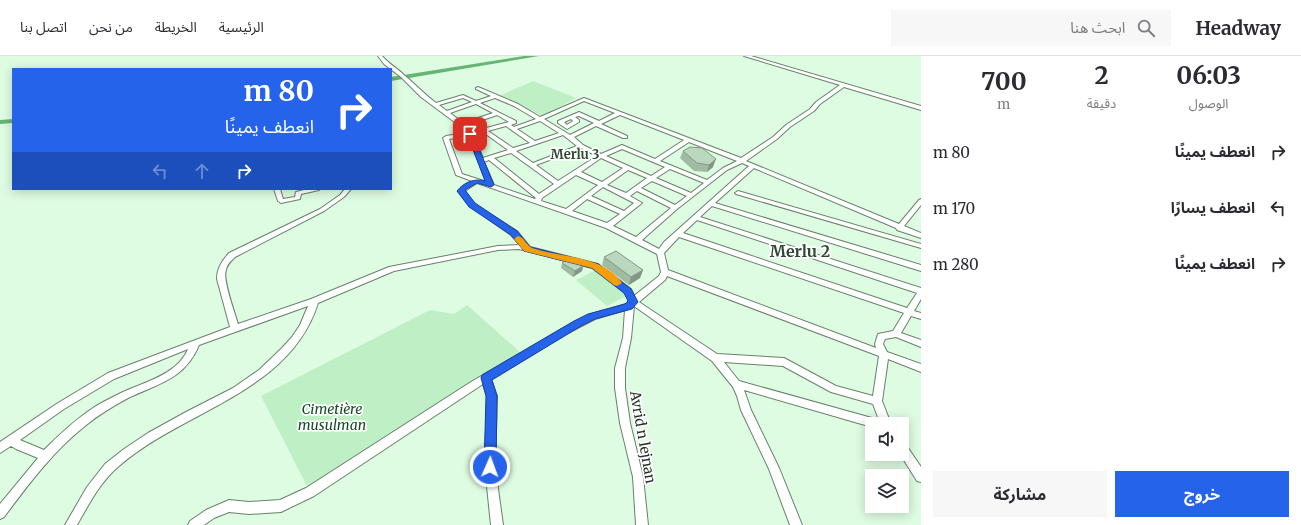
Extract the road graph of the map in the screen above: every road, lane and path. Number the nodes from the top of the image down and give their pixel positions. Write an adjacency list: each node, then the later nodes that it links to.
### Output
1 (380, 56): 3 (street)
2 (746, 56): 5 (street)
3 (392, 68)
4 (392, 68): 8 (street)
5 (843, 85): 10 (street); 31 (street)
6 (478, 88): 7 (street)
7 (495, 96): 9 (street); 15 (street)
8 (434, 104): 9 (street); 11 (street)
9 (478, 104): 11 (street); 12 (street)
10 (921, 108)
11 (446, 113): 18 (street)
12 (498, 113): 17 (street); 18 (street)
13 (618, 113): 15 (street); 16 (street); 25 (street)
14 (571, 118): 16 (street)
15 (541, 119): 19 (street); 22 (street)
16 (598, 123): 23 (street); 24 (street)
17 (507, 124): 19 (street); 20 (street)
18 (462, 125): 21 (street)
19 (513, 129): 26 (street)
20 (485, 131): 21 (street); 28 (street)
21 (470, 134): 32 (street); 40 (street)
22 (562, 134): 23 (street); 26 (street)
23 (570, 137): 27 (street)
24 (625, 137)
25 (688, 140): 31 (street); 33 (street)
26 (534, 142): 28 (street)
27 (581, 146): 29 (street); 34 (street)
28 (512, 151): 30 (street); 34 (street)
29 (601, 156): 33 (street); 37 (street); 38 (street)
30 (490, 158): 32 (street); 54 (street)
31 (740, 160): 35 (street); 41 (street)
32 (481, 161): 43 (street)
33 (655, 161): 36 (street)
34 (532, 164): 42 (street)
35 (752, 166): 57 (street); 63 (street)
36 (670, 167): 39 (street); 41 (street)
37 (627, 168): 39 (street); 44 (street)
38 (575, 172): 42 (street); 44 (street)
39 (651, 178): 45 (street); 53 (street)
40 (477, 181): 43 (street); 68 (street)
41 (708, 183): 53 (street)
42 (558, 184): 54 (street)
43 (491, 185): 54 (street)
44 (603, 185): 50 (street); 51 (street)
45 (637, 189): 51 (street); 52 (street)
46 (277, 190): 47 (street)
47 (312, 190)
48 (347, 190): 77 (street)
49 (738, 193): 67 (street)
50 (586, 196): 59 (street); 60 (street)
51 (626, 196): 56 (street)
52 (650, 196): 56 (street); 58 (street)
53 (692, 196): 58 (street)
54 (538, 199): 59 (street)
55 (921, 201): 63 (street)
56 (638, 203): 60 (street)
57 (711, 204): 61 (street); 70 (street)
58 (675, 208): 66 (street)
59 (567, 212): 62 (street)
60 (623, 213): 62 (street)
61 (696, 218): 64 (street); 72 (street)
62 (608, 226): 66 (street)
63 (899, 228): 65 (street)
64 (679, 234): 69 (street); 75 (street)
65 (921, 236)
66 (637, 240): 69 (street)
67 (921, 246)
68 (527, 249): 73 (street); 74 (street)
69 (660, 253): 71 (street)
70 (921, 268)
71 (665, 272): 74 (street); 81 (street)
72 (921, 292): 75 (street)
73 (314, 301): 77 (street); 95 (street)
74 (631, 304): 82 (street); 84 (street); 98 (street, Avrid n lejnan)
75 (909, 312): 76 (street); 78 (street)
76 (921, 316)
77 (235, 329): 79 (street)
78 (896, 334): 80 (street); 81 (street)
79 (195, 343): 89 (street); 91 (street)
80 (921, 344)
81 (884, 354): 83 (street); 86 (street)
82 (715, 358): 85 (street); 86 (street)
83 (921, 368)
84 (486, 378): 96 (street); 97 (street)
85 (736, 384): 88 (street); 99 (street)
86 (877, 401): 87 (street)
87 (883, 417)
88 (865, 420)
89 (12, 440): 90 (street); 91 (street)
90 (0, 448)
91 (46, 456): 94 (street)
92 (909, 459): 93 (street)
93 (921, 477)
94 (0, 513)
95 (71, 525)
96 (194, 525)
97 (497, 525)
98 (642, 525)
99 (796, 525)

